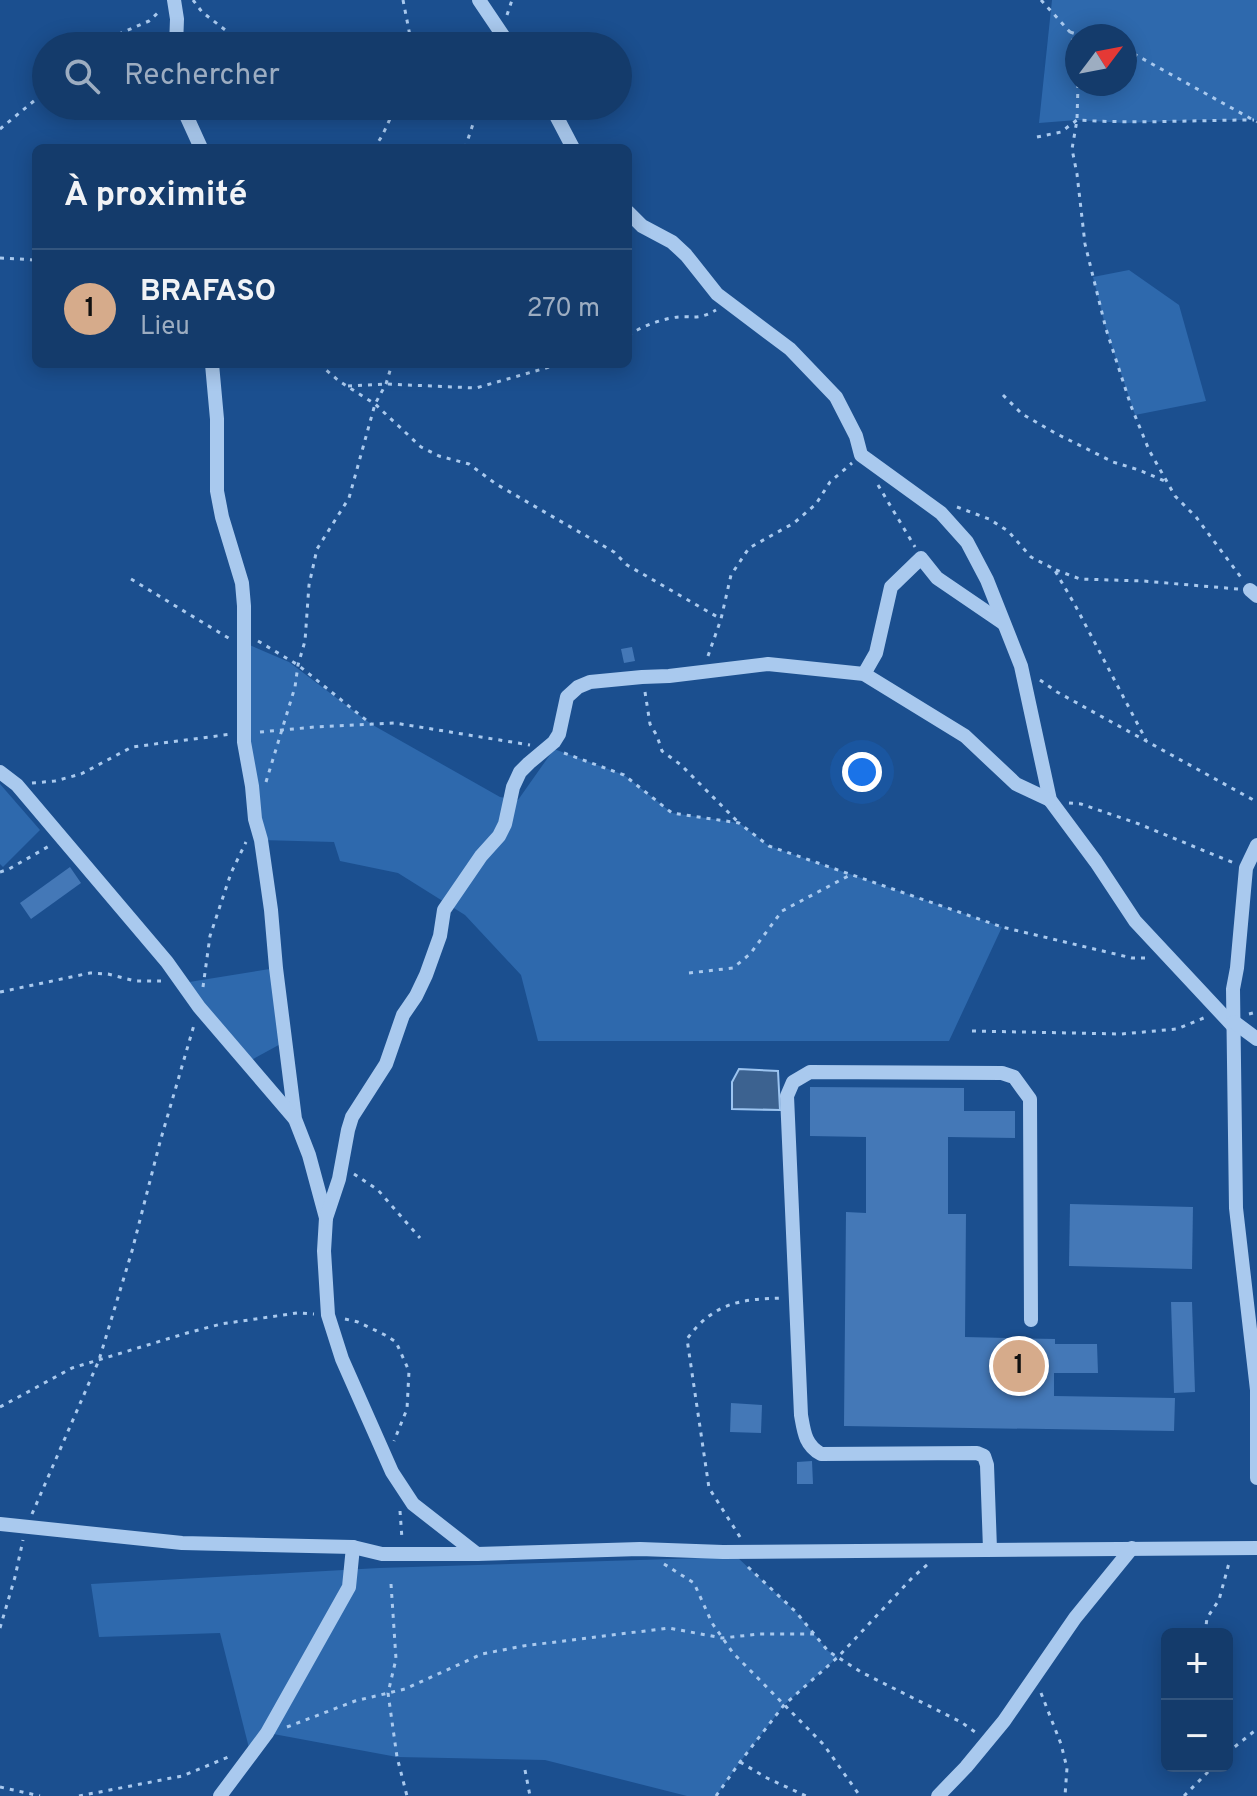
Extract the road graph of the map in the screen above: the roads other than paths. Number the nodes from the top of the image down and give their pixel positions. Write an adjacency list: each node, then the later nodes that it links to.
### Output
1 (174, 0): 3 (street)
2 (479, 0): 4 (street)
3 (177, 32)
4 (501, 32)
5 (188, 120): 7 (street)
6 (559, 120): 8 (street)
7 (199, 144)
8 (571, 144)
9 (632, 216): 11 (street)
10 (212, 368): 18 (street)
11 (1003, 624): 12 (street); 14 (street)
12 (864, 674): 14 (street); 19 (street)
13 (0, 772): 18 (street)
14 (1050, 800): 16 (street)
15 (1257, 845): 16 (street)
16 (1234, 1025): 17 (street); 21 (street)
17 (1257, 1039)
18 (295, 1119): 19 (street)
19 (326, 1218): 27 (street)
20 (1031, 1320): 26 (street)
21 (1257, 1478)
22 (0, 1524): 23 (street)
23 (353, 1547): 27 (street); 28 (street)
24 (1132, 1548): 25 (street); 26 (street); 29 (street)
25 (1257, 1548)
26 (990, 1549): 27 (street)
27 (477, 1554)
28 (220, 1796)
29 (938, 1796)

